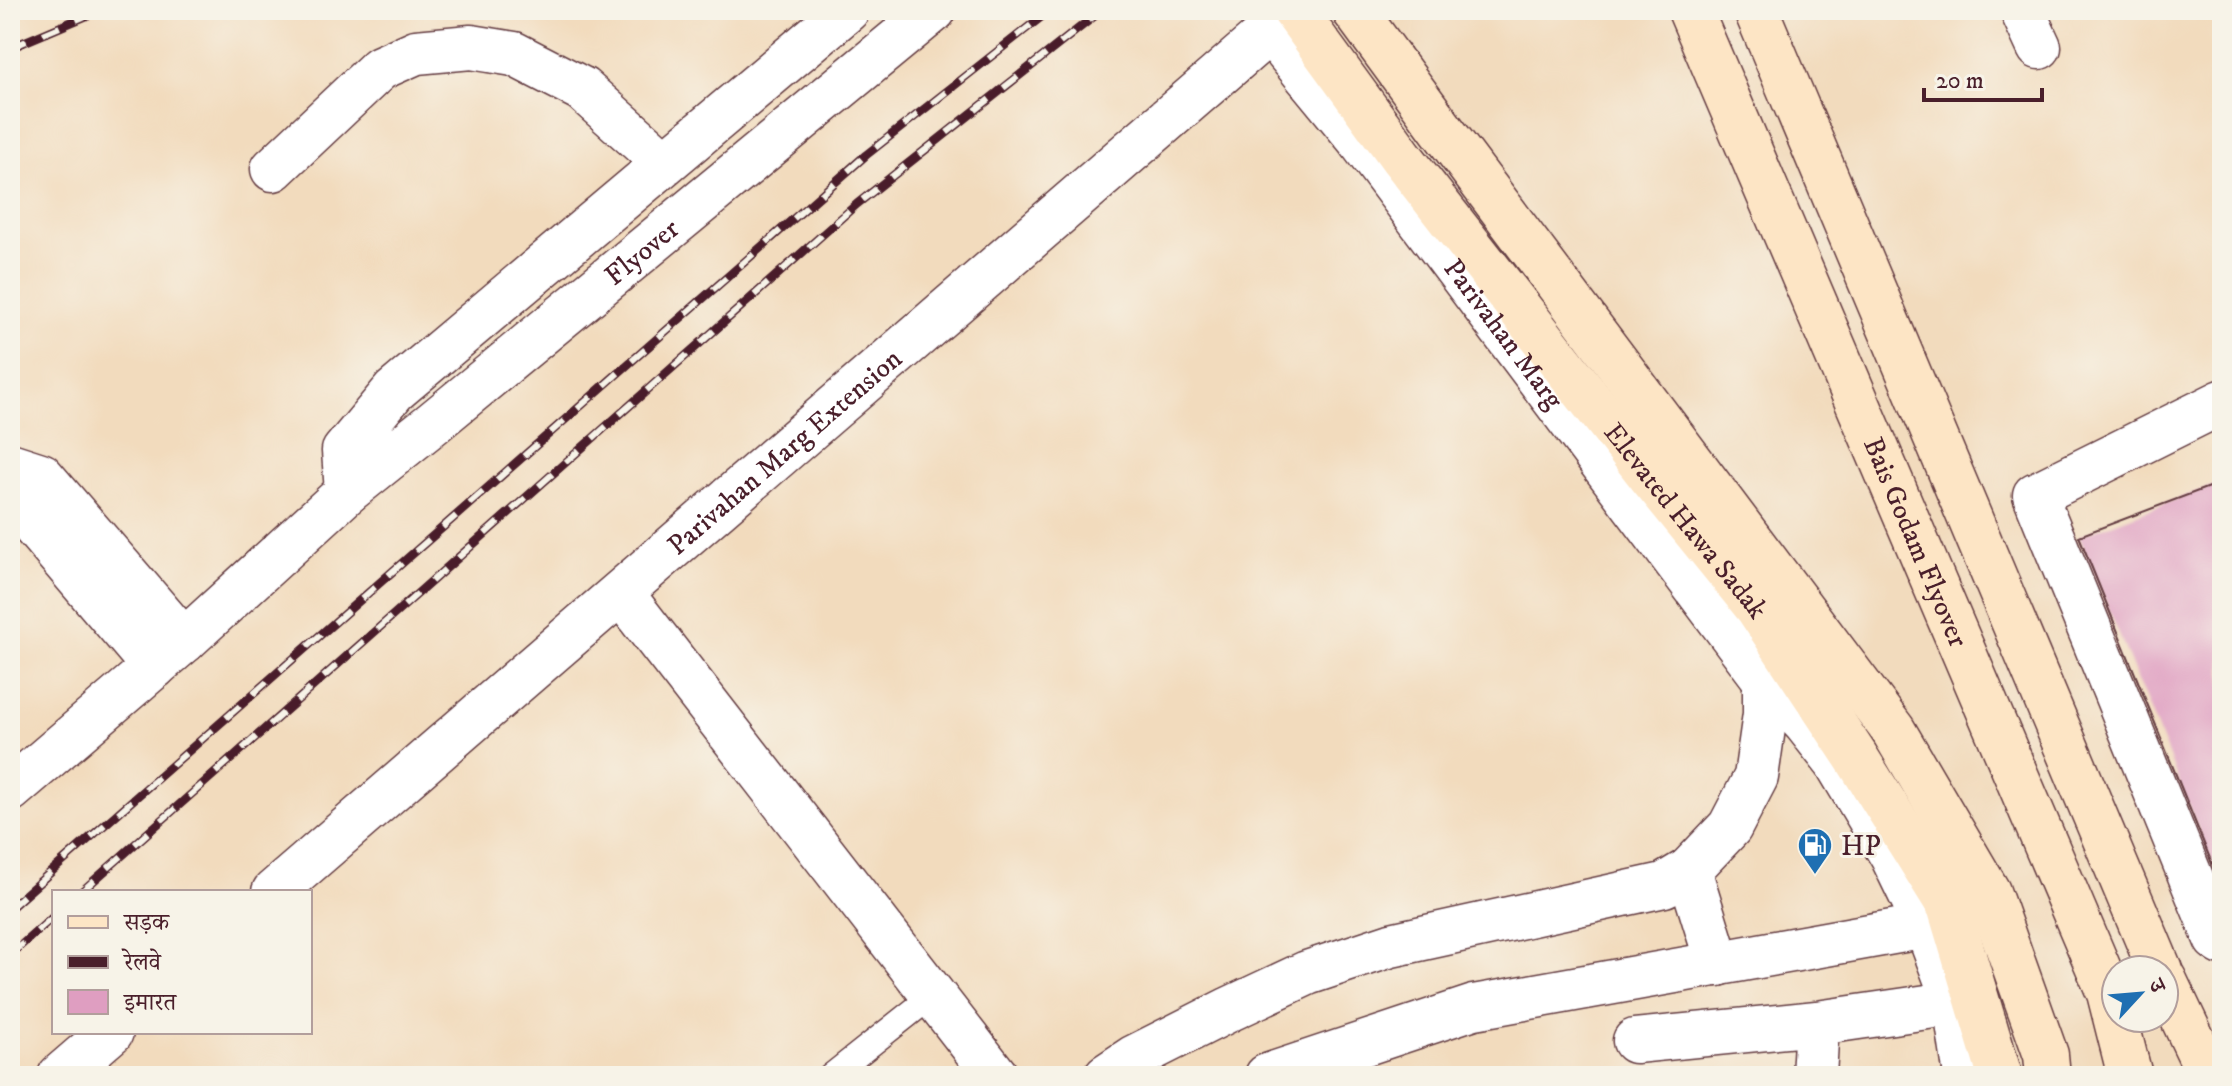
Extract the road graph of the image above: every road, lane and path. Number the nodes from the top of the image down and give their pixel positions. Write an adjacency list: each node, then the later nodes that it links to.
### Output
1 (847, 10): 7 (street)
2 (934, 10): 12 (street, Flyover)
3 (1354, 10): 38 (main road, Elevated Hawa Sadak)
4 (1690, 10): 39 (main road, Bais Godam Flyover)
5 (1756, 10): 21 (main road, Bais Godam Flyover)
6 (1281, 20): 13 (street, Parivahan Marg Extension); 15 (street, Parivahan Marg); 37 (main road, Elevated Hawa Sadak)
7 (665, 163): 8 (street); 12 (street)
8 (273, 169)
9 (2222, 402): 20 (street)
10 (10, 465): 14 (street)
11 (10, 486): 14 (street)
12 (347, 492): 14 (street, Flyover)
13 (621, 593): 18 (street, Parivahan Marg Extension); 23 (street)
14 (169, 654): 16 (street, Flyover)
15 (1765, 680): 17 (street); 19 (street)
16 (10, 790)
17 (1689, 870): 22 (street); 34 (street)
18 (276, 890)
19 (1926, 926): 22 (street); 24 (street)
20 (2222, 943)
21 (2154, 954)
22 (1718, 964): 30 (street)
23 (933, 995): 29 (lane); 33 (street)
24 (1955, 1003): 26 (street); 36 (street)
25 (2180, 1013): 40 (main road, Bais Godam Flyover)
26 (1817, 1023): 28 (street); 35 (street)
27 (109, 1034): 31 (street)
28 (1635, 1041)
29 (857, 1068): 32 (lane)
30 (1273, 1075)
31 (60, 1076)
32 (831, 1076)
33 (996, 1076)
34 (1106, 1076)
35 (1814, 1076)
36 (1966, 1076)
37 (2000, 1076)
38 (2048, 1076)
39 (2130, 1076)
40 (2210, 1076)

